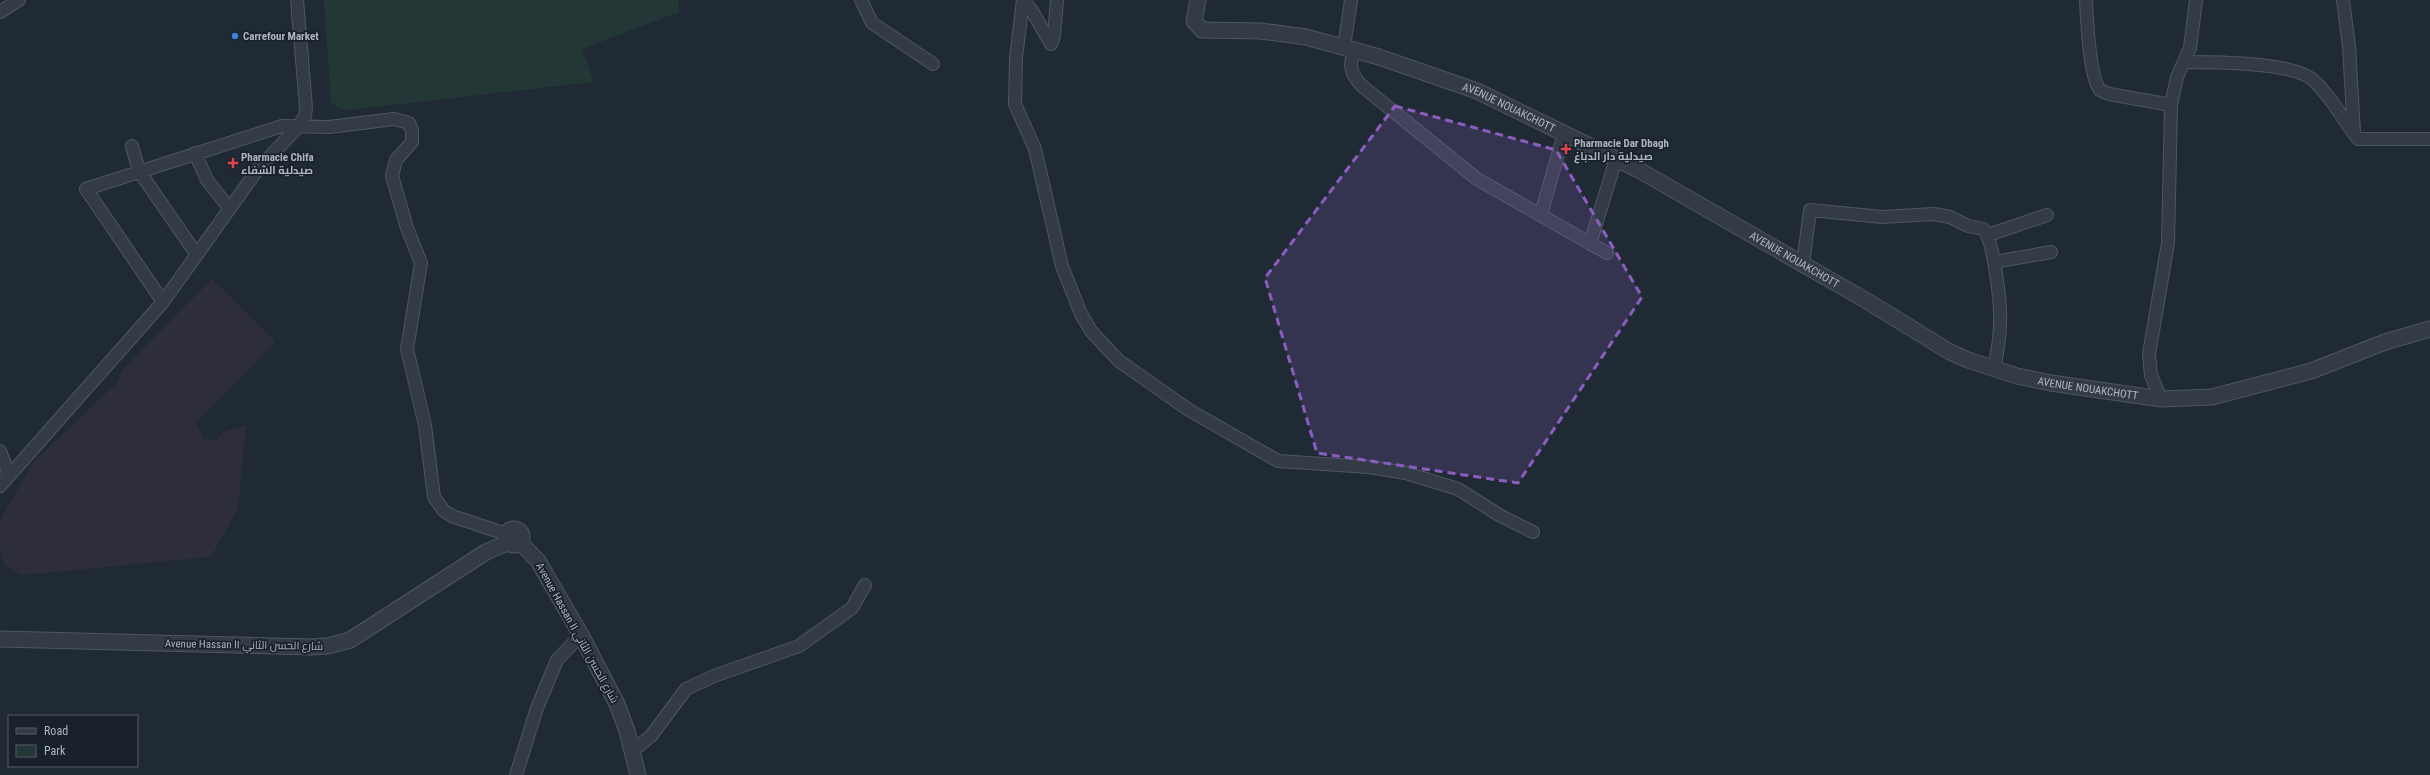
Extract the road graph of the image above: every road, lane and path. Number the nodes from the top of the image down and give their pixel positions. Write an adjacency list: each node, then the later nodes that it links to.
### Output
1 (19, 0): 11 (street)
2 (297, 0): 16 (street)
3 (861, 0): 14 (street)
4 (1023, 0): 5 (street); 41 (street)
5 (1057, 0)
6 (1198, 0): 12 (street, AVENUE NOUAKCHOTT)
7 (1351, 0): 12 (street)
8 (2086, 0): 15 (street)
9 (2196, 0): 13 (street)
10 (2343, 0): 18 (street)
11 (0, 12)
12 (1349, 48): 17 (street, AVENUE NOUAKCHOTT); 25 (street)
13 (2185, 62): 15 (street); 18 (street)
14 (933, 64)
15 (2171, 105): 37 (street)
16 (298, 127): 21 (street); 24 (street); 42 (street)
17 (1564, 134): 22 (street, AVENUE NOUAKCHOTT); 25 (street)
18 (2354, 135): 19 (street)
19 (2430, 139)
20 (132, 146): 23 (street)
21 (195, 153): 23 (street); 24 (street)
22 (1616, 159): 28 (street); 33 (street, AVENUE NOUAKCHOTT)
23 (139, 171): 31 (street); 34 (street)
24 (229, 208): 31 (street)
25 (1541, 214): 28 (street)
26 (2047, 214): 27 (street)
27 (1988, 235): 32 (street); 33 (street)
28 (1590, 244): 30 (street)
29 (2051, 252): 32 (street)
30 (1607, 253)
31 (197, 255): 34 (street)
32 (1994, 262): 36 (street)
33 (1803, 264): 36 (street, AVENUE NOUAKCHOTT)
34 (163, 302): 39 (street)
35 (2430, 329): 37 (street, AVENUE NOUAKCHOTT)
36 (1994, 369): 37 (street, AVENUE NOUAKCHOTT)
37 (2161, 399)
38 (0, 451): 39 (street)
39 (9, 475): 40 (street)
40 (0, 486)
41 (1534, 532)
42 (511, 540): 44 (street, Avenue Hassan II شارع الحسن الثاني); 45 (street, Avenue Hassan II شارع الحسن الثاني)
43 (865, 585): 46 (street)
44 (581, 634): 46 (street, Avenue Hassan II شارع الحسن الثاني); 47 (street)
45 (0, 639)
46 (632, 751): 48 (street, Avenue Hassan II شارع الحسن الثاني)
47 (516, 775)
48 (638, 775)

